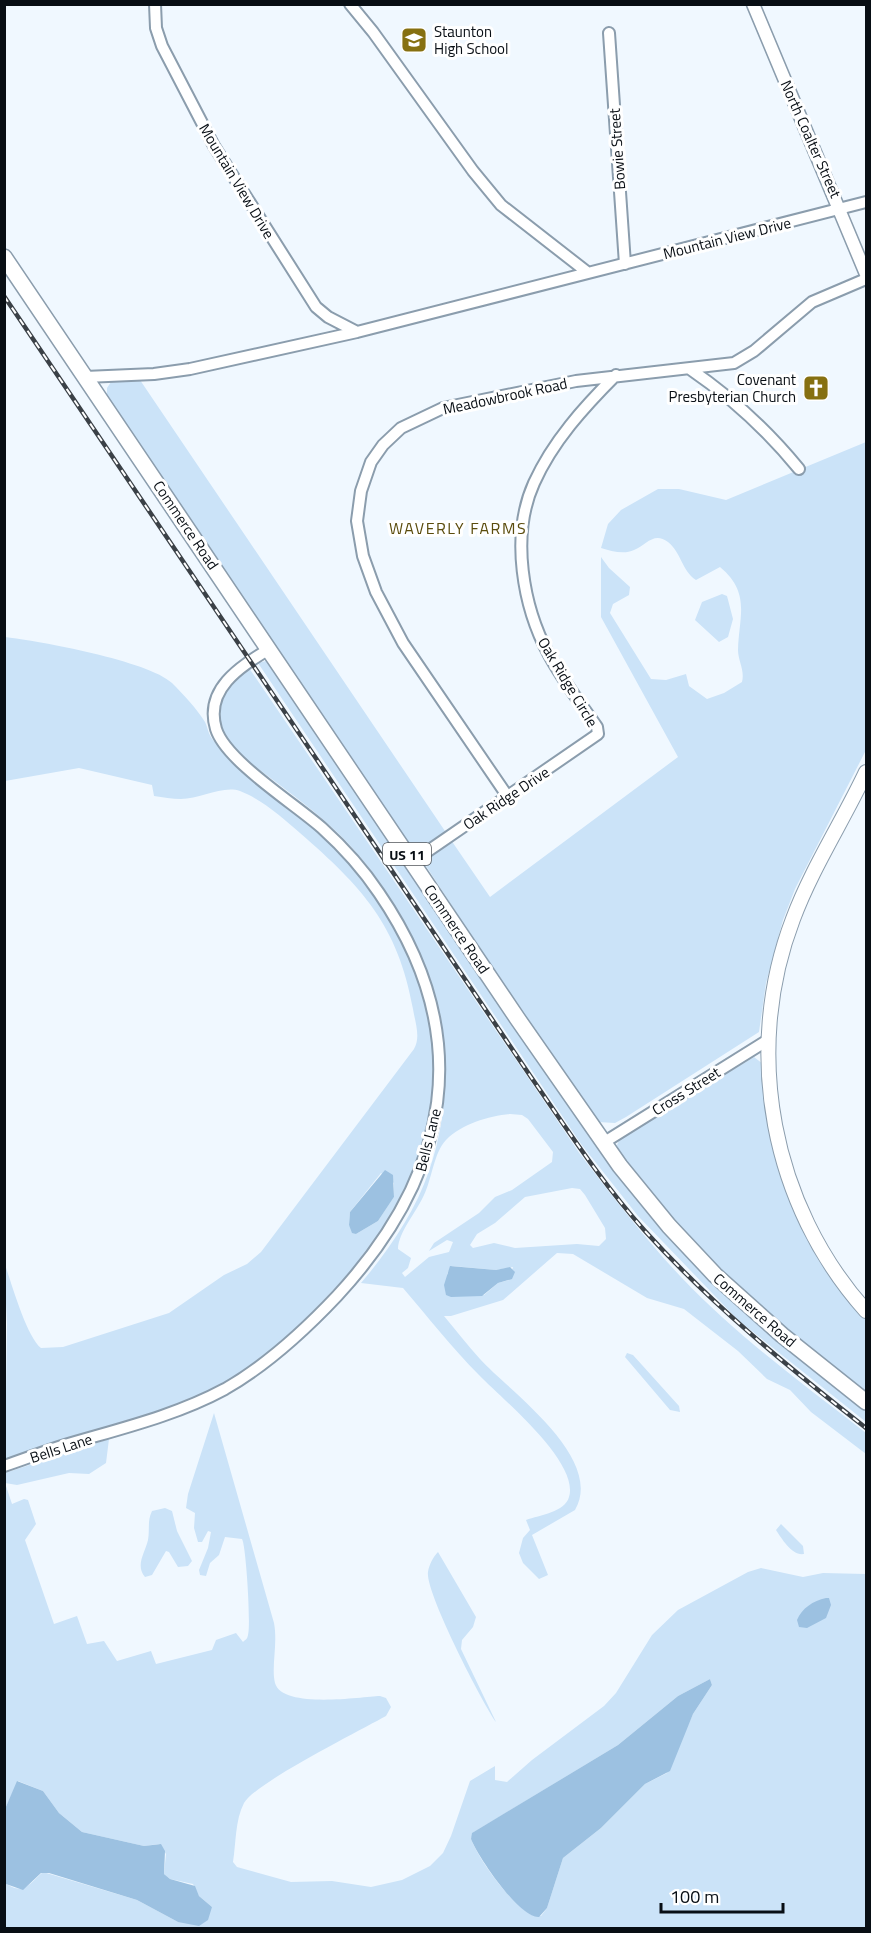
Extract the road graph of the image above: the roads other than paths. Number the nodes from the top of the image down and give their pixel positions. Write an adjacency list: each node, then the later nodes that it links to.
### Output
1 (155, 4): 12 (street, Mountain View Drive)
2 (350, 4): 9 (street)
3 (753, 4): 6 (street, North Coalter Street)
4 (609, 33): 8 (street, Bowie Street)
5 (867, 202): 6 (street, Mountain View Drive)
6 (841, 208): 8 (street, Mountain View Drive); 10 (street, North Coalter Street)
7 (4, 257): 15 (main road, Commerce Road / US 11)
8 (625, 264): 9 (street, Mountain View Drive)
9 (587, 273): 12 (street, Mountain View Drive)
10 (867, 274)
11 (867, 279): 13 (street, Meadowbrook Road)
12 (357, 332): 15 (street, Mountain View Drive)
13 (690, 369): 14 (street, Meadowbrook Road); 16 (street)
14 (616, 375): 18 (street, Oak Ridge Circle); 20 (street, Meadowbrook Road)
15 (85, 377): 17 (main road, Commerce Road / US 11)
16 (799, 469)
17 (269, 649): 21 (main road, Commerce Road / US 11); 26 (street, Bells Lane)
18 (598, 734): 20 (street, Oak Ridge Drive)
19 (867, 772): 22 (main road)
20 (508, 797): 21 (street, Oak Ridge Drive)
21 (412, 862): 23 (main road, Commerce Road / US 11)
22 (768, 1040): 23 (street, Cross Street); 24 (main road)
23 (603, 1143): 25 (main road, Commerce Road / US 11)
24 (867, 1311)
25 (867, 1402)
26 (4, 1466)

